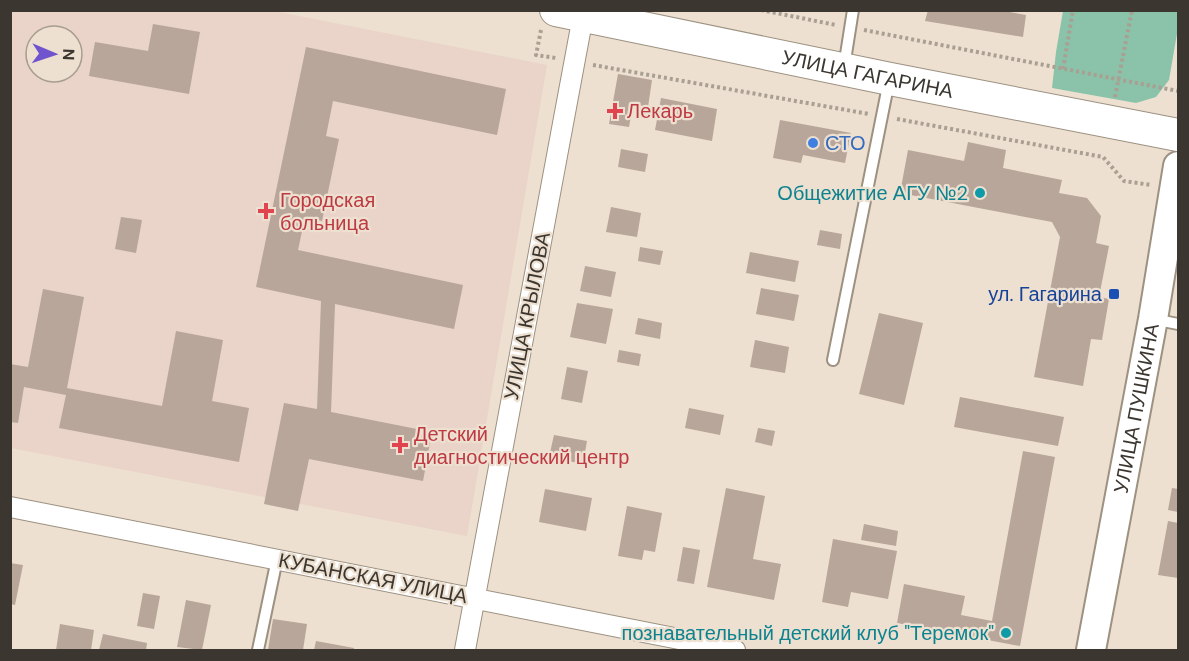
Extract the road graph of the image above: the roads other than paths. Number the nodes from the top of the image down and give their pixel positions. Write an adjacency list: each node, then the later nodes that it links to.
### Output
1 (854, 10): 3 (lane)
2 (560, 16): 3 (main road, УЛИЦА ГАГАРИНА); 11 (street, УЛИЦА КРЫЛОВА)
3 (844, 70): 4 (main road, УЛИЦА ГАГАРИНА)
4 (890, 79): 5 (main road, УЛИЦА ГАГАРИНА); 8 (lane)
5 (1179, 135)
6 (1176, 177): 7 (main road, УЛИЦА ПУШКИНА)
7 (1166, 321): 15 (main road, УЛИЦА ПУШКИНА)
8 (833, 360)
9 (10, 507): 10 (street, КУБАНСКАЯ УЛИЦА)
10 (277, 559): 11 (street, КУБАНСКАЯ УЛИЦА); 12 (lane)
11 (475, 598): 13 (street, УЛИЦА КРЫЛОВА); 14 (street, КУБАНСКАЯ УЛИЦА)
12 (258, 651)
13 (465, 651)
14 (735, 651)
15 (1091, 651)

